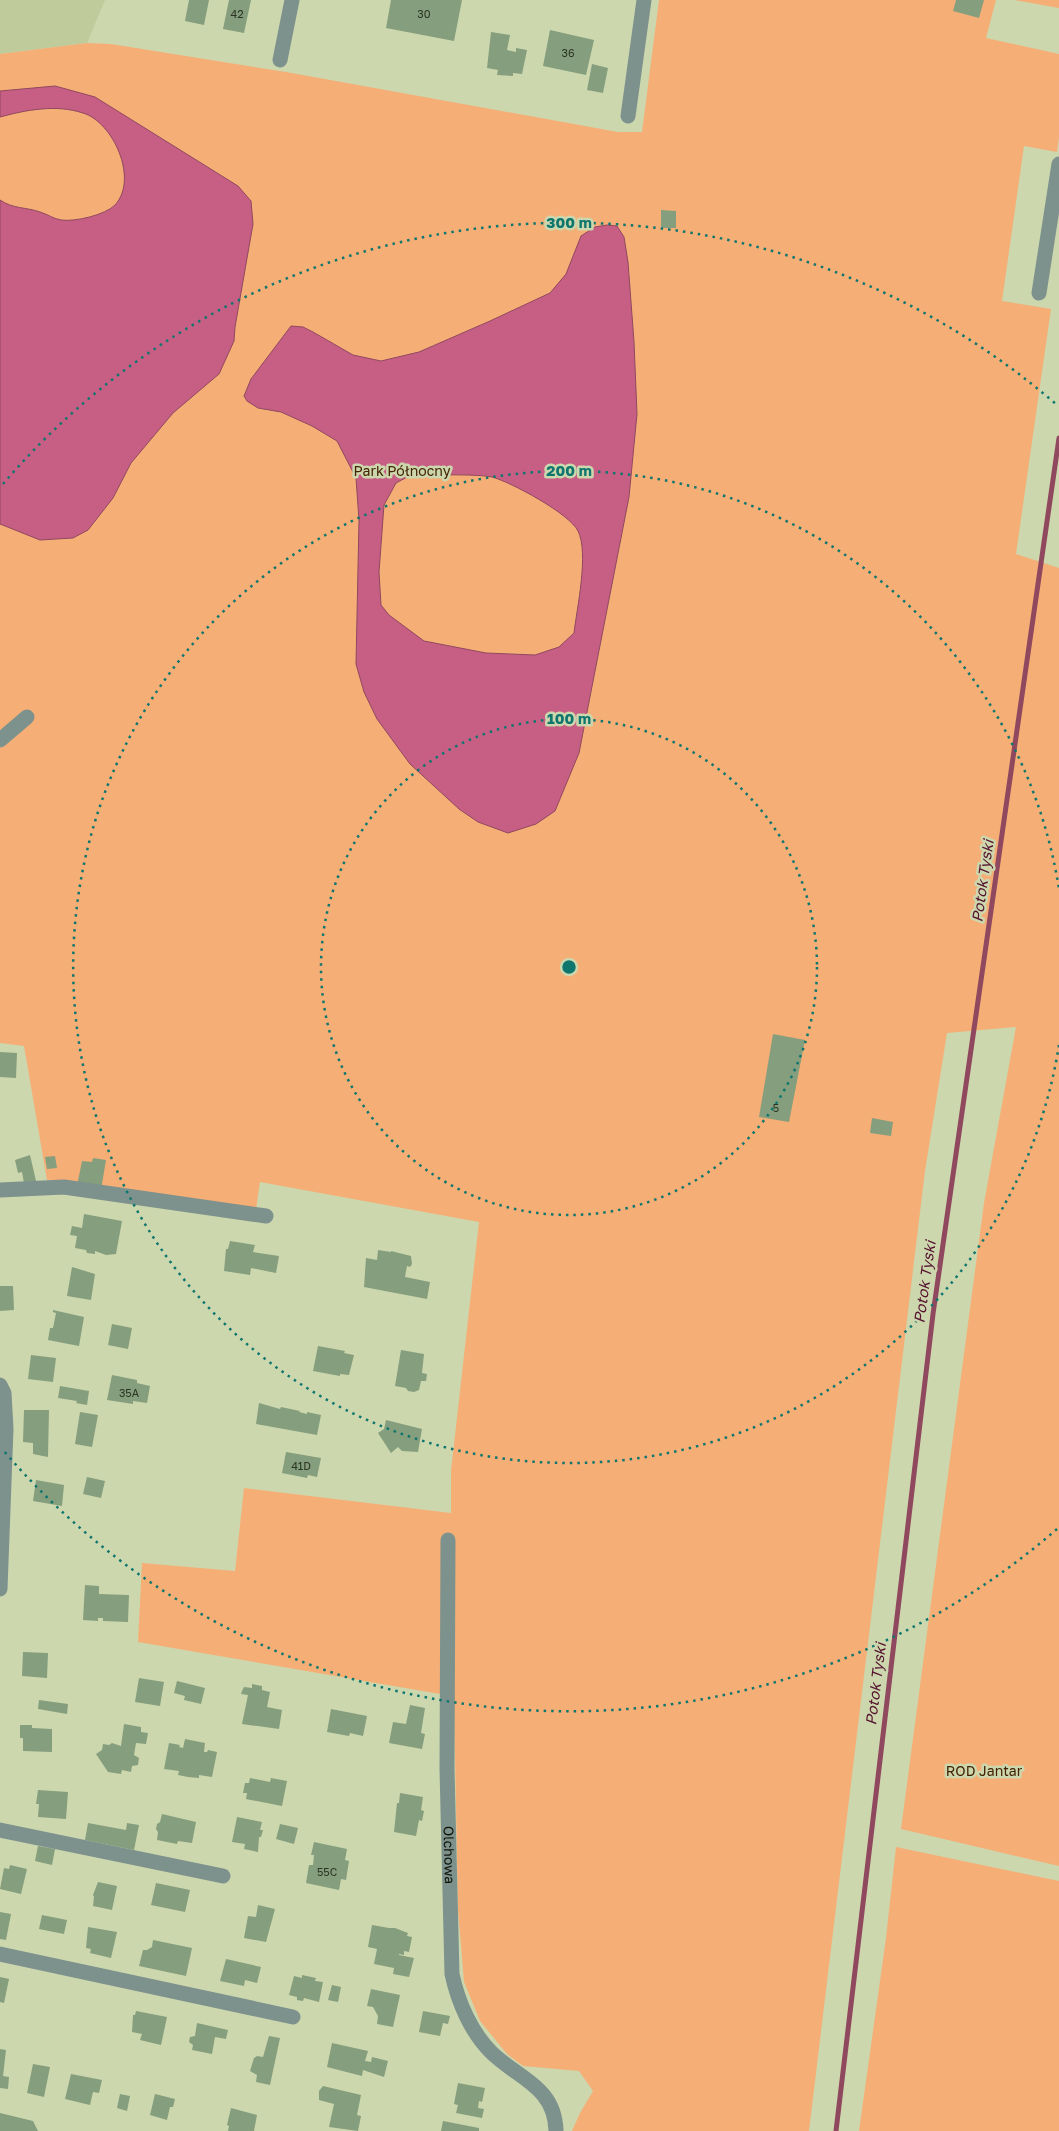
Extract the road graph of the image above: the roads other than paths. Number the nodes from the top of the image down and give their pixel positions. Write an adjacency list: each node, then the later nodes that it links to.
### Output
1 (292, 0): 3 (street)
2 (644, 0): 4 (street)
3 (280, 60)
4 (628, 116)
5 (1059, 164): 6 (street)
6 (1039, 293)
7 (27, 717): 8 (street)
8 (0, 740)
9 (0, 1190): 10 (street)
10 (266, 1216)
11 (0, 1384): 13 (street)
12 (448, 1540): 18 (street, Olchowa)
13 (0, 1589)
14 (0, 1830): 15 (street)
15 (223, 1876)
16 (0, 1954): 17 (street)
17 (293, 2017)
18 (556, 2131)

